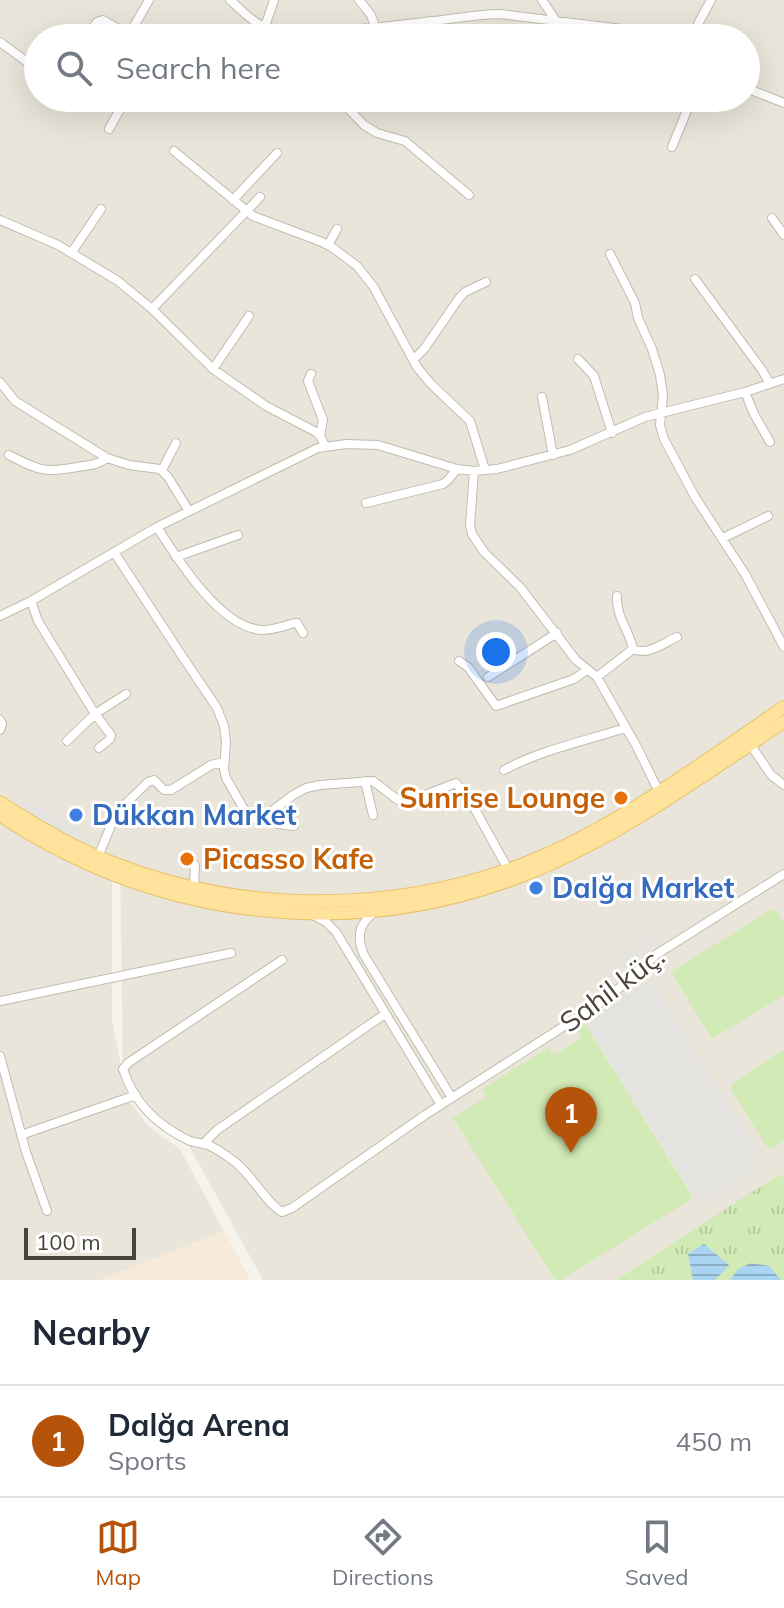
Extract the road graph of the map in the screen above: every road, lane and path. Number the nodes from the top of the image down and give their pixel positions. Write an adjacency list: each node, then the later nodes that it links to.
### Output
1 (149, 0): 8 (street)
2 (230, 0): 9 (street)
3 (274, 0): 10 (street)
4 (359, 0): 11 (street)
5 (542, 0): 7 (street)
6 (711, 0): 14 (street)
7 (556, 21): 12 (street); 13 (street)
8 (138, 24)
9 (256, 24)
10 (266, 24)
11 (374, 24)
12 (404, 24)
13 (581, 24)
14 (698, 24)
15 (0, 42): 16 (street)
16 (24, 60)
17 (760, 94): 18 (street)
18 (784, 103)
19 (119, 112): 22 (street)
20 (351, 112): 26 (street)
21 (686, 112): 23 (street)
22 (109, 129)
23 (672, 147)
24 (174, 151): 28 (street)
25 (277, 153): 28 (street)
26 (469, 195)
27 (260, 197): 30 (street)
28 (233, 200): 30 (street)
29 (101, 209): 36 (street)
30 (246, 212): 35 (street); 40 (street)
31 (772, 218): 34 (street)
32 (0, 220): 36 (street)
33 (337, 229): 35 (street)
34 (784, 235)
35 (328, 245): 43 (street)
36 (72, 252): 40 (street)
37 (610, 254): 51 (street)
38 (695, 279): 48 (street)
39 (486, 282): 43 (street)
40 (152, 309): 44 (street)
41 (249, 316): 44 (street)
42 (578, 359): 52 (street)
43 (413, 360): 62 (street)
44 (213, 369): 53 (street)
45 (311, 374): 53 (street)
46 (784, 379): 48 (street)
47 (0, 382): 59 (street)
48 (770, 384): 49 (street)
49 (745, 392): 51 (street); 54 (street)
50 (542, 397): 58 (street)
51 (662, 413): 52 (street); 69 (street)
52 (612, 433): 58 (street)
53 (320, 436): 56 (street)
54 (770, 442)
55 (176, 443): 61 (street)
56 (325, 446): 60 (street); 65 (street)
57 (9, 455): 59 (street)
58 (553, 455): 62 (street)
59 (107, 458): 61 (street)
60 (457, 469): 63 (street); 64 (street)
61 (162, 470): 65 (street)
62 (485, 470): 63 (street)
63 (474, 471): 76 (street)
64 (366, 503)
65 (189, 511): 67 (street)
66 (768, 516): 69 (street)
67 (157, 527): 70 (street); 71 (street)
68 (238, 535): 71 (street)
69 (723, 538): 78 (street)
70 (114, 552): 73 (street); 94 (street)
71 (176, 557): 75 (street)
72 (617, 596): 79 (street)
73 (31, 601): 74 (street); 86 (street)
74 (0, 616)
75 (303, 633)
76 (557, 633): 81 (street); 82 (street)
77 (677, 637): 79 (street)
78 (784, 647)
79 (633, 649): 83 (street)
80 (459, 661): 81 (street)
81 (587, 670): 83 (street)
82 (488, 677)
83 (597, 677): 89 (street)
84 (126, 694): 86 (street)
85 (784, 707): 98 (main road)
86 (95, 714): 91 (street); 93 (street)
87 (0, 720): 90 (street)
88 (784, 722): 92 (main road)
89 (625, 728): 95 (street); 98 (street)
90 (0, 730)
91 (67, 741)
92 (750, 744): 97 (street); 109 (main road)
93 (99, 748)
94 (224, 762): 101 (street); 104 (street)
95 (504, 770)
96 (365, 781): 101 (street); 102 (street); 106 (street)
97 (784, 785)
98 (659, 792): 106 (main road)
99 (0, 802): 104 (main road)
100 (0, 815): 110 (main road)
101 (268, 815): 103 (street)
102 (373, 815)
103 (294, 826)
104 (98, 857): 108 (main road)
105 (195, 865): 108 (street)
106 (508, 869): 108 (main road)
107 (784, 874): 117 (street, Sahil küç.)
108 (194, 887)
109 (377, 911): 110 (main road); 117 (street)
110 (310, 914): 114 (street)
111 (231, 953): 113 (street)
112 (282, 960): 116 (street)
113 (0, 1001)
114 (385, 1014): 118 (street); 120 (street)
115 (0, 1056): 119 (street)
116 (136, 1095): 119 (street); 120 (street)
117 (452, 1098): 118 (street, Sahil küç.)
118 (441, 1105): 120 (street, Sahil küç.)
119 (21, 1135): 121 (street)
120 (203, 1144)
121 (47, 1211)

